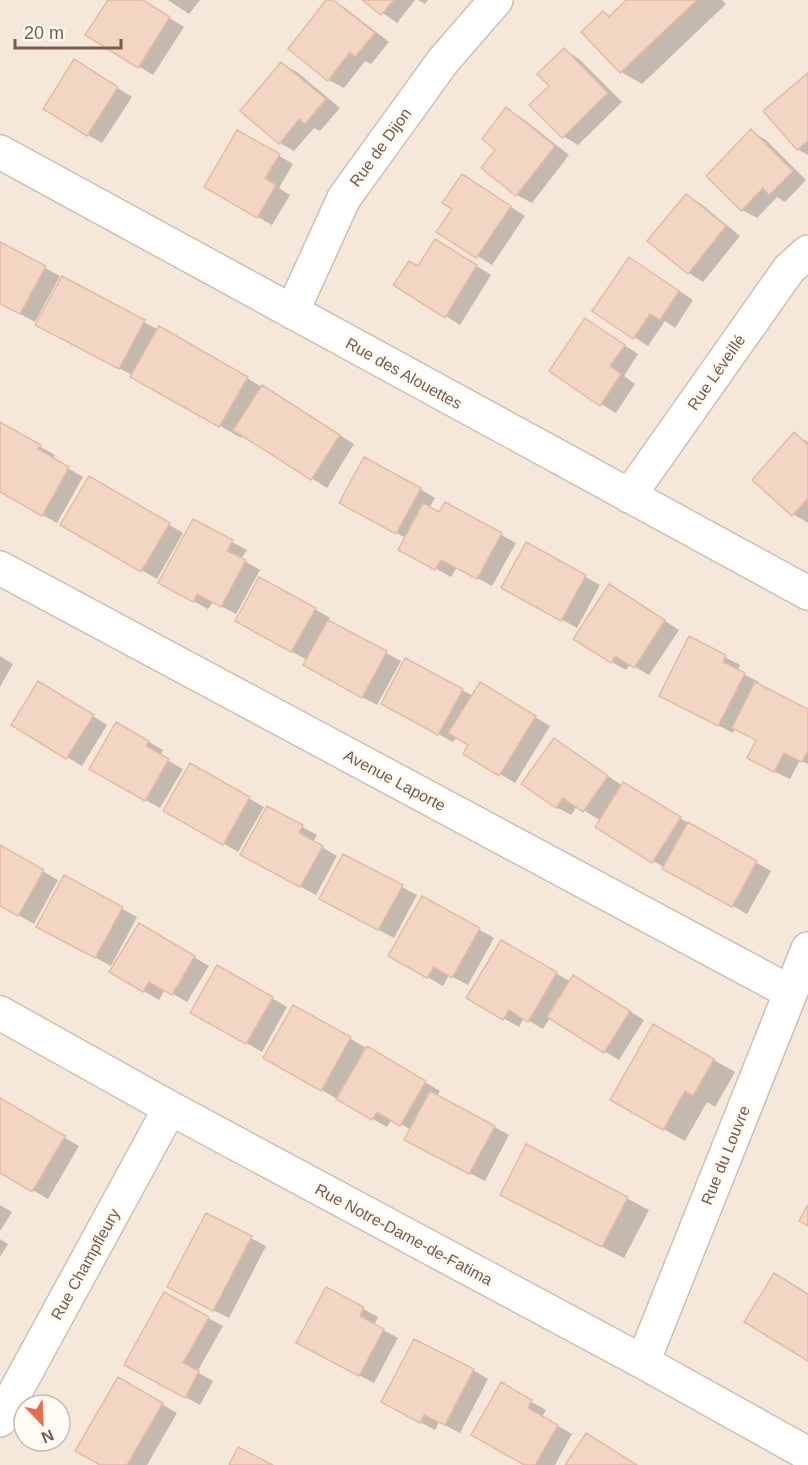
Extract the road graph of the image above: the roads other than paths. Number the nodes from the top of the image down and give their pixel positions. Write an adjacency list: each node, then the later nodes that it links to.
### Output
1 (496, 0): 4 (street, Rue de Dijon)
2 (0, 152): 4 (street, Rue des Alouettes)
3 (808, 252): 5 (street, Rue Léveillé)
4 (292, 312): 5 (street, Rue des Alouettes)
5 (629, 496): 7 (street, Rue des Alouettes)
6 (0, 568): 9 (street, Avenue Laporte)
7 (808, 593)
8 (808, 949): 9 (street, Rue du Louvre)
9 (790, 992): 12 (street, Rue du Louvre)
10 (0, 1013): 11 (street, Rue Notre-Dame-de-Fatima)
11 (170, 1108): 12 (street, Rue Notre-Dame-de-Fatima); 13 (street, Rue Champfleury)
12 (643, 1362): 14 (street, Rue Notre-Dame-de-Fatima)
13 (0, 1420)
14 (808, 1454)

